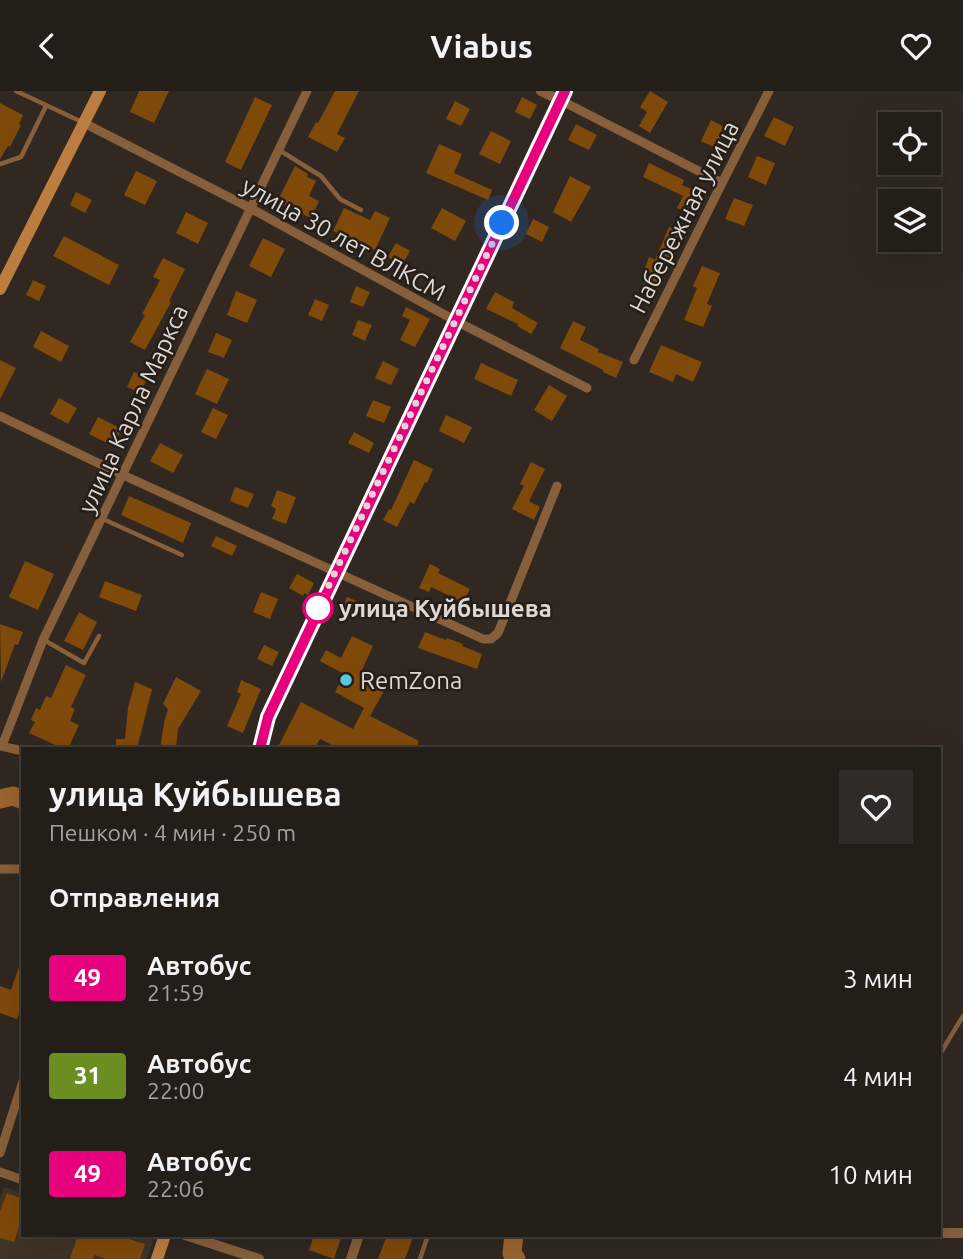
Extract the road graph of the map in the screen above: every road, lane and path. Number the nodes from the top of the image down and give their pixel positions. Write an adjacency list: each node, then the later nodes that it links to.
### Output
1 (16, 91): 7 (lane)
2 (100, 91): 8 (main road)
3 (541, 91): 6 (street)
4 (769, 91): 11 (street, Набережная улица)
5 (306, 92): 9 (street, улица Карла Маркса)
6 (562, 96): 11 (street); 15 (main road)
7 (46, 106): 8 (lane); 10 (lane)
8 (84, 123): 12 (street, улица 30 лет ВЛКСМ); 14 (main road)
9 (278, 150): 12 (street, улица Карла Маркса); 13 (lane)
10 (0, 164)
11 (722, 183): 16 (street, Набережная улица)
12 (250, 208): 15 (street, улица 30 лет ВЛКСМ); 19 (street, улица Карла Маркса)
13 (361, 209)
14 (0, 289)
15 (456, 321): 17 (street, улица 30 лет ВЛКСМ); 23 (main road)
16 (635, 361)
17 (587, 388)
18 (0, 416): 19 (street)
19 (123, 475): 21 (street, улица Карла Маркса); 23 (street)
20 (556, 486): 23 (street)
21 (102, 519): 22 (lane); 25 (street, улица Карла Маркса)
22 (182, 555)
23 (335, 573): 27 (main road)
24 (99, 636): 25 (lane)
25 (43, 640): 26 (street, улица Карла Маркса)
26 (1, 746): 28 (street)
27 (260, 747)
28 (21, 751)
29 (0, 869): 30 (street)
30 (21, 869)
31 (963, 1016): 32 (lane)
32 (941, 1052)
33 (21, 1087): 34 (street)
34 (0, 1153)
35 (0, 1172): 36 (street)
36 (21, 1179)
37 (941, 1233): 38 (street)
38 (963, 1233)
39 (164, 1237): 43 (main road)
40 (191, 1237): 44 (street)
41 (358, 1237): 45 (street)
42 (427, 1237): 46 (lane)
43 (157, 1259)
44 (259, 1259)
45 (351, 1259)
46 (420, 1259)

